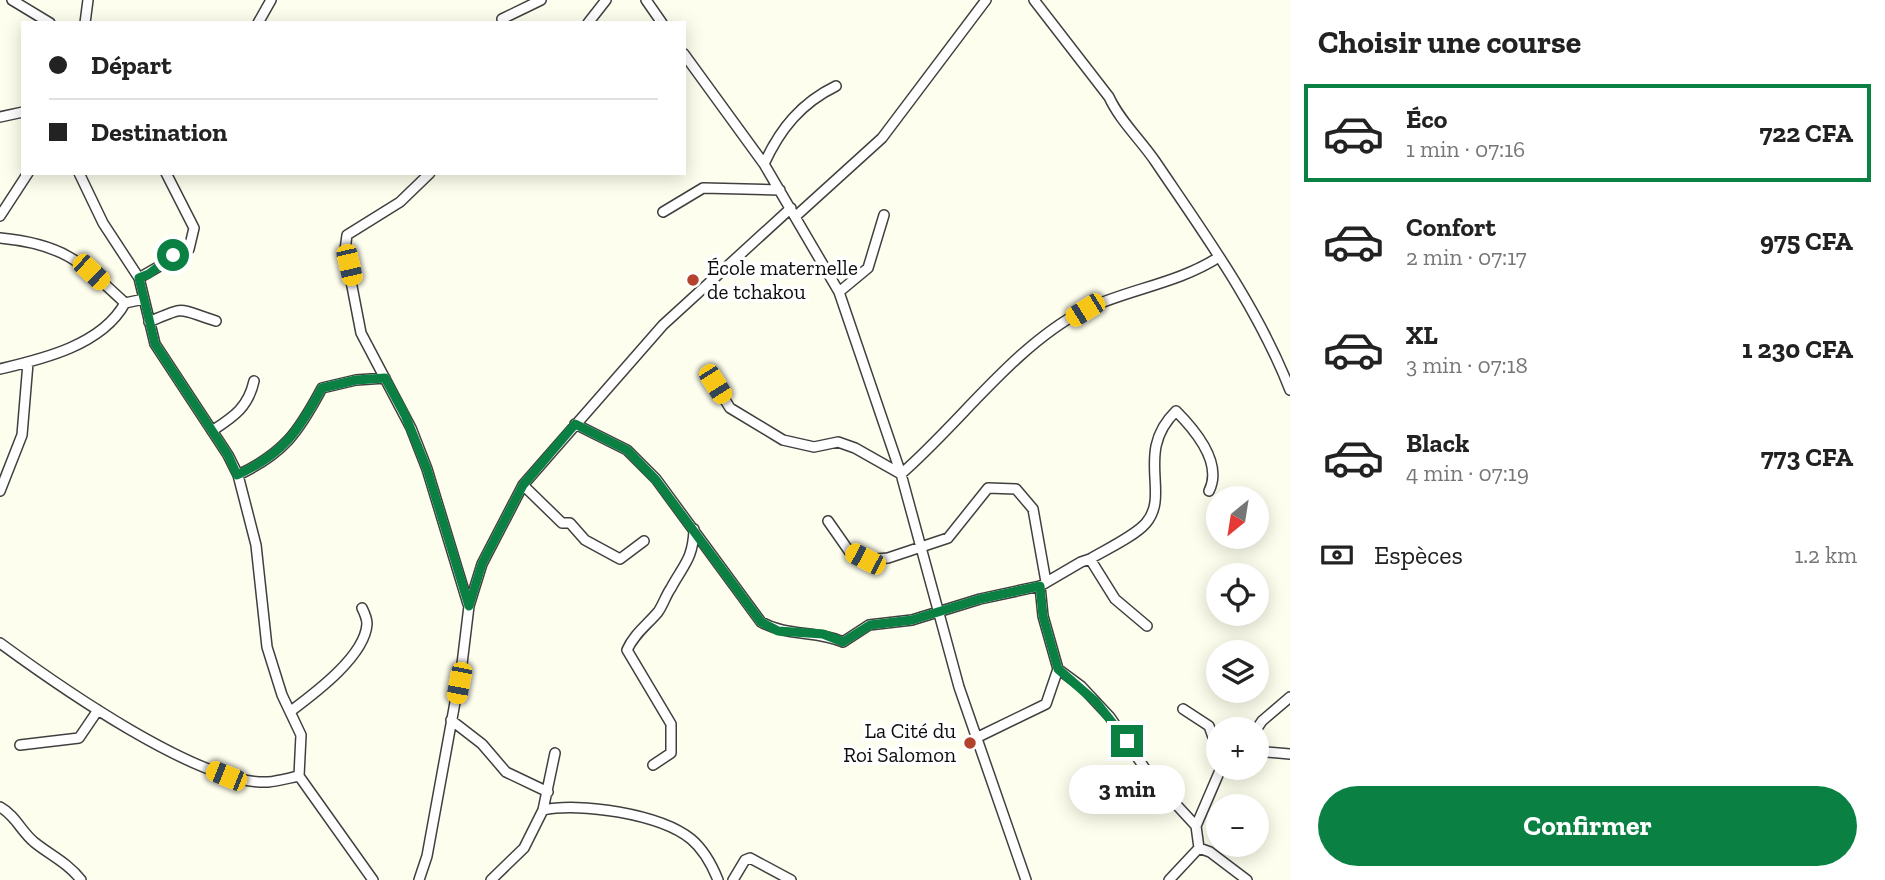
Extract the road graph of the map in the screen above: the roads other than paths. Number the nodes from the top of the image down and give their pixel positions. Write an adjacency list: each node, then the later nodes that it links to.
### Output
1 (12, 0): 10 (street)
2 (88, 0): 11 (street)
3 (271, 0): 12 (street)
4 (541, 0): 9 (street)
5 (606, 0): 13 (street)
6 (646, 0): 14 (street)
7 (986, 0): 26 (street)
8 (1034, 0): 30 (street)
9 (502, 19)
10 (47, 21)
11 (85, 21)
12 (259, 21)
13 (590, 21)
14 (661, 21)
15 (686, 57): 19 (street)
16 (836, 86): 19 (street)
17 (21, 112): 18 (street)
18 (0, 117)
19 (764, 164): 24 (street)
20 (27, 175): 28 (street)
21 (80, 175): 31 (street)
22 (167, 175): 31 (street)
23 (428, 175): 39 (street)
24 (780, 190): 25 (street); 26 (street)
25 (663, 212)
26 (793, 212): 32 (street); 43 (street)
27 (884, 215): 32 (street)
28 (0, 216)
29 (0, 238): 34 (street)
30 (1219, 257): 42 (street); 45 (street)
31 (139, 278): 33 (street)
32 (839, 292): 45 (street)
33 (144, 299): 34 (street); 36 (street)
34 (125, 303): 37 (street)
35 (216, 321): 36 (street)
36 (149, 322): 44 (street)
37 (28, 363): 38 (street); 49 (street)
38 (0, 369)
39 (385, 378): 46 (street); 56 (street)
40 (254, 381): 44 (street)
41 (715, 384): 45 (street)
42 (1290, 390)
43 (575, 424): 47 (street); 51 (street)
44 (212, 431): 46 (street)
45 (901, 474): 53 (street)
46 (237, 475): 65 (street)
47 (523, 485): 52 (street); 56 (street)
48 (1212, 486): 54 (street)
49 (0, 491)
50 (828, 521): 53 (street)
51 (694, 529): 58 (street); 74 (street)
52 (644, 541)
53 (920, 547): 55 (street); 58 (street)
54 (1090, 559): 55 (street); 59 (street)
55 (1043, 584): 58 (street); 61 (street)
56 (469, 606): 67 (street)
57 (362, 608): 65 (street)
58 (938, 612): 69 (street)
59 (1147, 626)
60 (0, 643): 64 (street)
61 (1058, 669): 69 (street); 80 (street)
62 (1290, 697): 66 (street)
63 (1183, 709): 68 (street)
64 (98, 710): 70 (street); 75 (street)
65 (291, 711): 75 (street)
66 (1267, 717)
67 (452, 720): 77 (street); 84 (street)
68 (1206, 724)
69 (976, 738): 89 (street)
70 (20, 745)
71 (1269, 752): 73 (street)
72 (555, 753): 77 (street)
73 (1290, 754)
74 (653, 765)
75 (299, 776): 83 (street)
76 (1216, 780): 80 (street)
77 (548, 792): 79 (street)
78 (0, 807): 82 (street)
79 (543, 810): 85 (street); 86 (street)
80 (1196, 826): 81 (street)
81 (1199, 848): 90 (street); 91 (street)
82 (81, 880)
83 (373, 880)
84 (419, 880)
85 (491, 880)
86 (718, 880)
87 (733, 880): 88 (street)
88 (791, 880)
89 (1026, 880)
90 (1169, 880)
91 (1247, 880)

